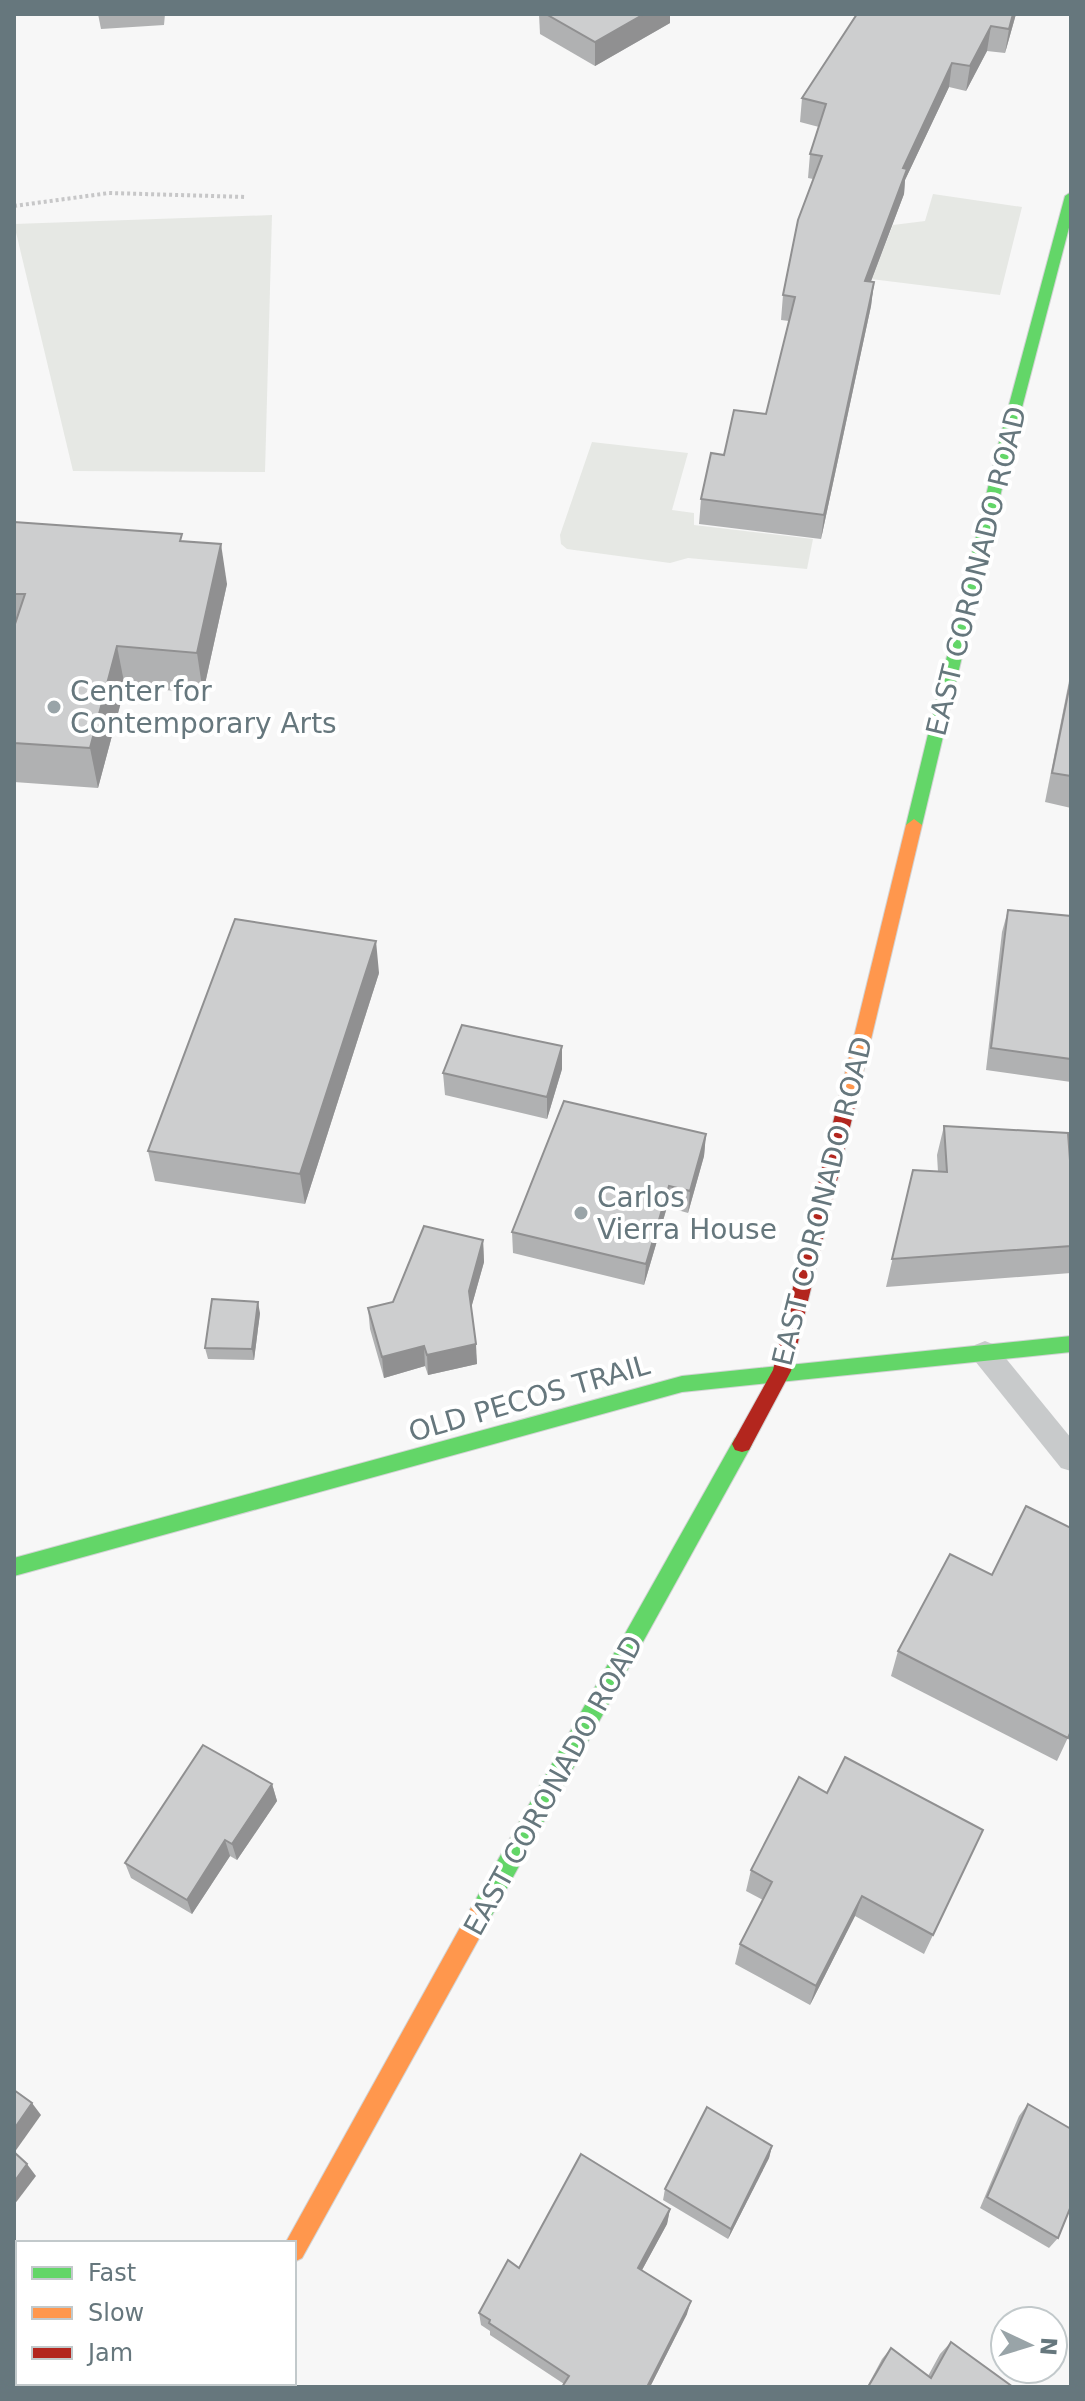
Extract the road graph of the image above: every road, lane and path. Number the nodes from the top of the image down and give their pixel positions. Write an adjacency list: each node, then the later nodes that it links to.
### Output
1 (1071, 196): 6 (street, EAST CORONADO ROAD)
2 (247, 197): 3 (path)
3 (14, 206)
4 (1071, 1344): 5 (street, OLD PECOS TRAIL)
5 (985, 1353): 6 (street, OLD PECOS TRAIL); 7 (lane)
6 (782, 1371): 8 (street, OLD PECOS TRAIL); 9 (street, EAST CORONADO ROAD)
7 (1071, 1459)
8 (14, 1567)
9 (296, 2246)

